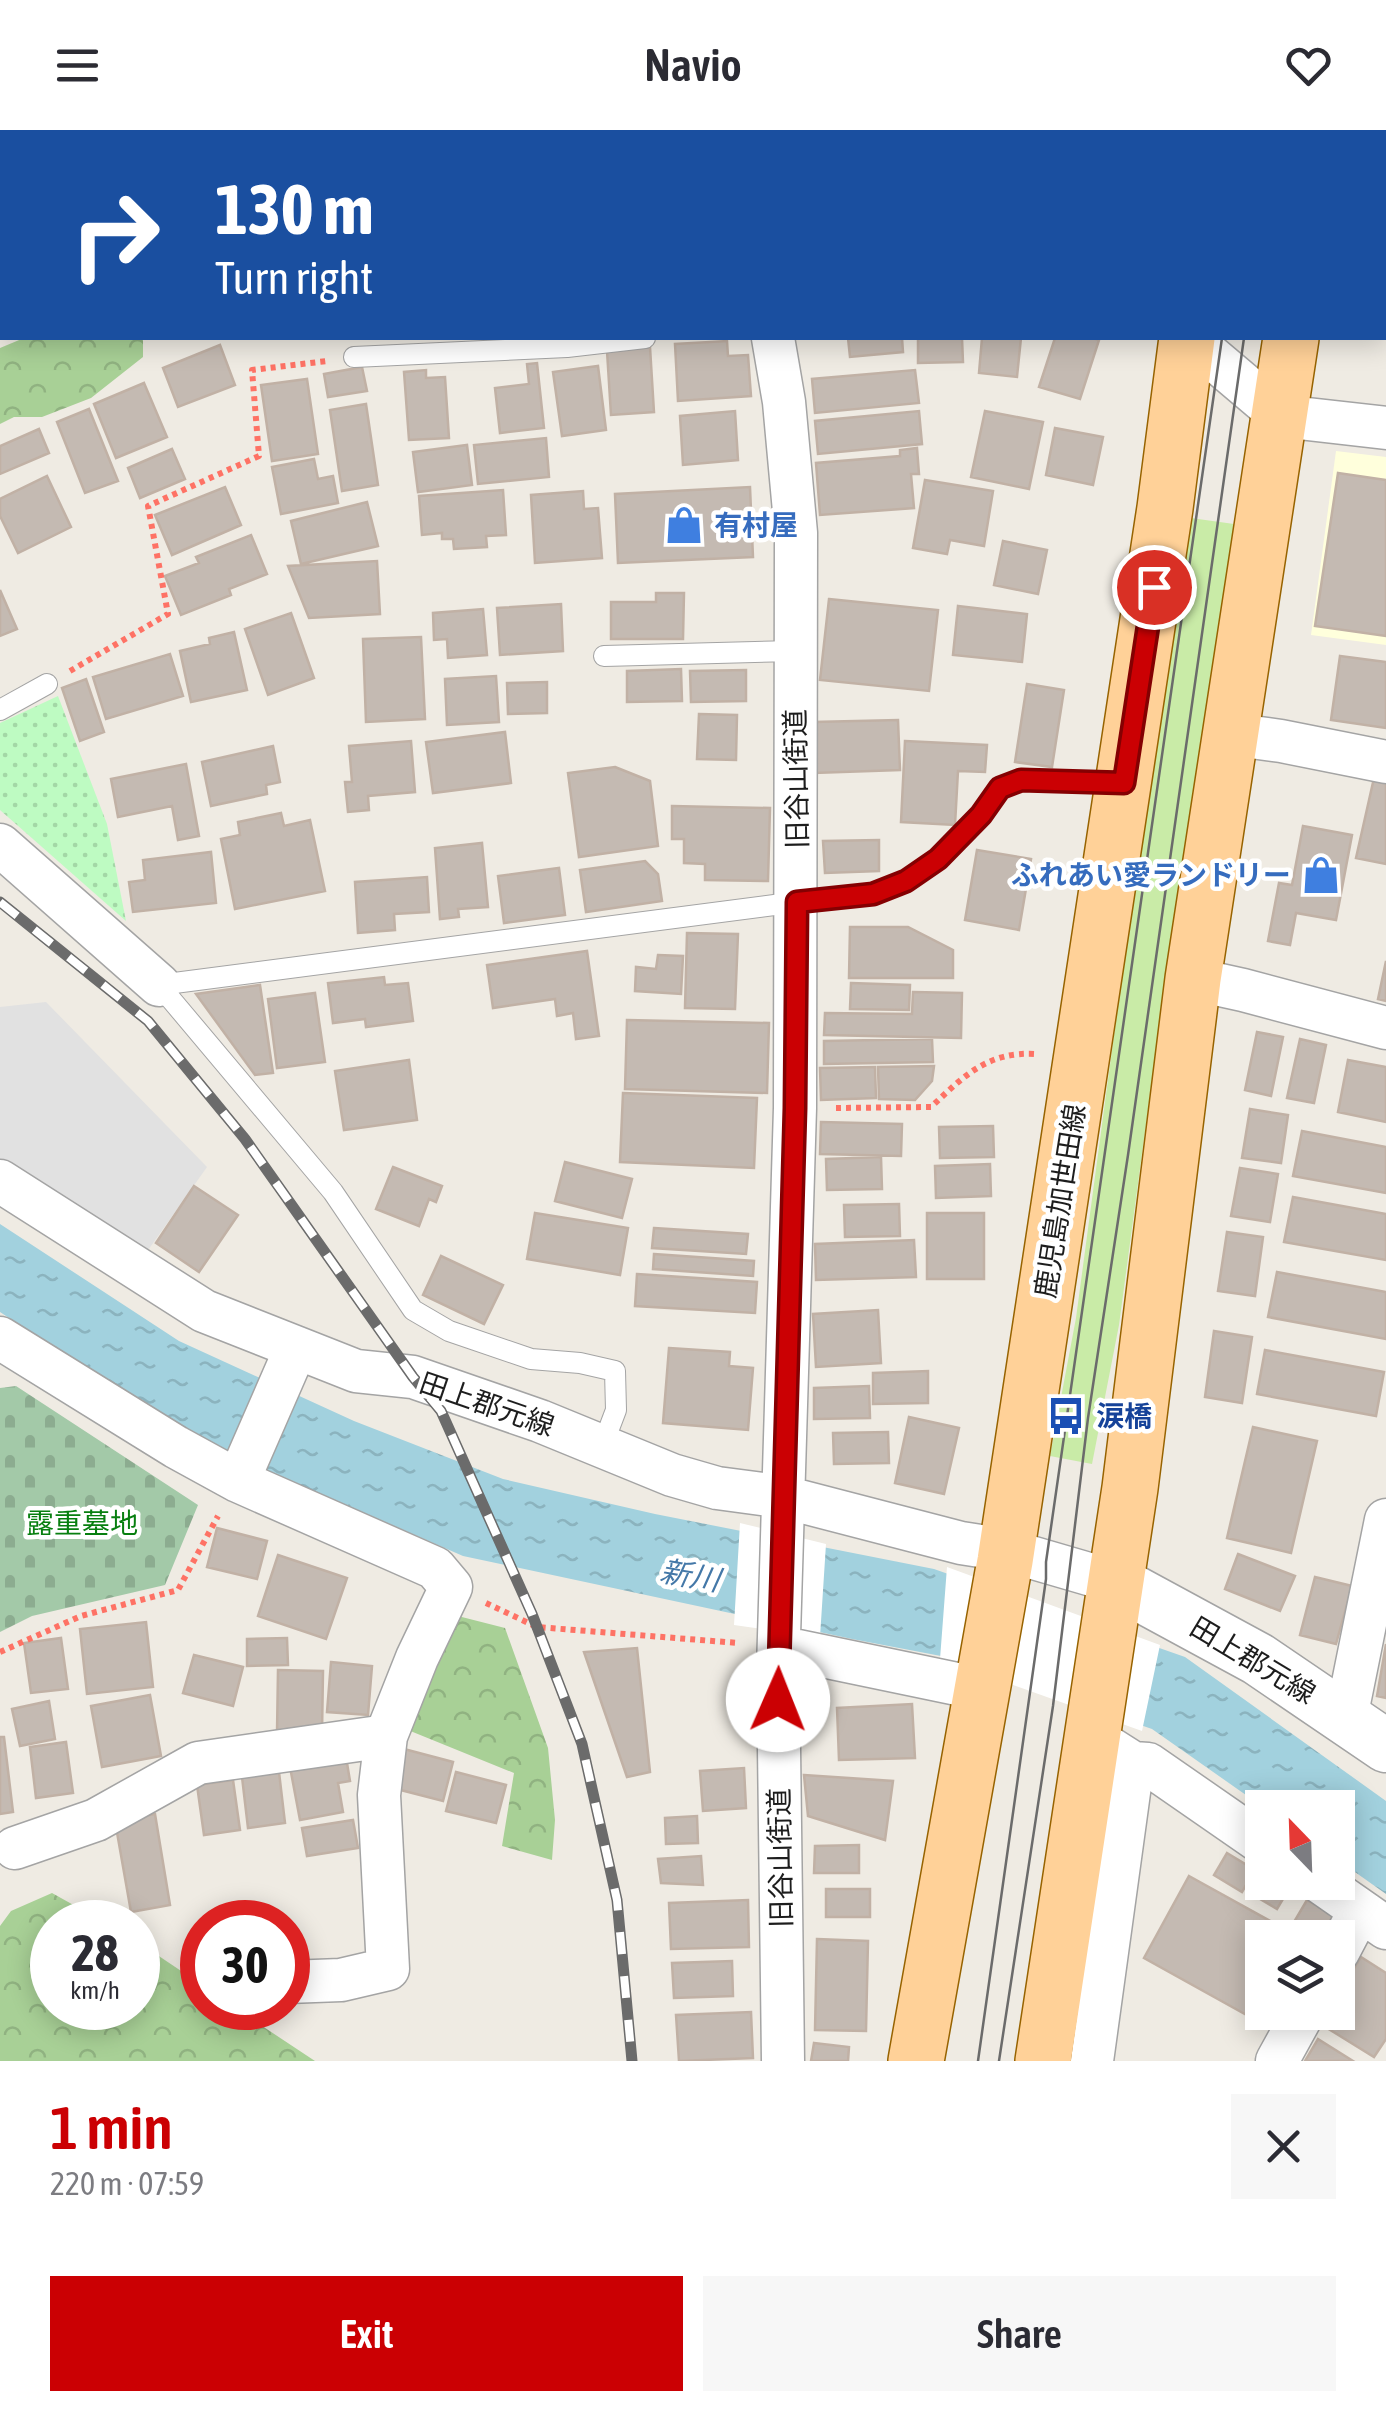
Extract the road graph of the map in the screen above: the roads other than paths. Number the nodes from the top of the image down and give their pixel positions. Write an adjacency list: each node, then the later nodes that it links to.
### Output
1 (629, 340): 6 (lane)
2 (773, 340): 9 (street, 旧谷山街道)
3 (1188, 340): 15 (main road, 鹿児島加世田線)
4 (1190, 340): 7 (street)
5 (1291, 340): 7 (main road)
6 (354, 358)
7 (1281, 416): 8 (street); 13 (main road)
8 (1386, 428)
9 (794, 651): 10 (lane); 17 (street, 旧谷山街道)
10 (604, 656)
11 (47, 684): 12 (lane)
12 (0, 710)
13 (1229, 734): 14 (street); 18 (main road)
14 (1386, 762)
15 (1124, 783): 17 (lane); 28 (main road, 鹿児島加世田線)
16 (0, 846): 19 (street)
17 (797, 902): 19 (lane); 26 (street, 旧谷山街道)
18 (1193, 979): 20 (street); 29 (main road)
19 (160, 986): 24 (lane)
20 (1386, 1028)
21 (0, 1181): 23 (street, 田上郡元線)
22 (0, 1338): 25 (street)
23 (296, 1348): 24 (street, 田上郡元線); 25 (street)
24 (602, 1447): 26 (street, 田上郡元線)
25 (238, 1480): 33 (street)
26 (784, 1512): 28 (street, 田上郡元線); 30 (street, 旧谷山街道)
27 (1386, 1520): 32 (street)
28 (1005, 1556): 29 (street, 田上郡元線); 31 (main road, 鹿児島加世田線)
29 (1116, 1592): 32 (street, 田上郡元線); 34 (main road)
30 (779, 1646): 31 (street); 41 (street, 旧谷山街道)
31 (982, 1682): 42 (main road, 鹿児島加世田線)
32 (1366, 1732)
33 (386, 1736): 36 (street); 39 (street)
34 (1108, 1739): 35 (street); 43 (main road); 44 (street)
35 (1245, 1831)
36 (15, 1848)
37 (1346, 1900): 38 (street)
38 (1373, 1919)
39 (310, 1981)
40 (1294, 2030): 45 (street)
41 (783, 2061)
42 (916, 2061)
43 (1044, 2061)
44 (1092, 2061)
45 (1277, 2061)

